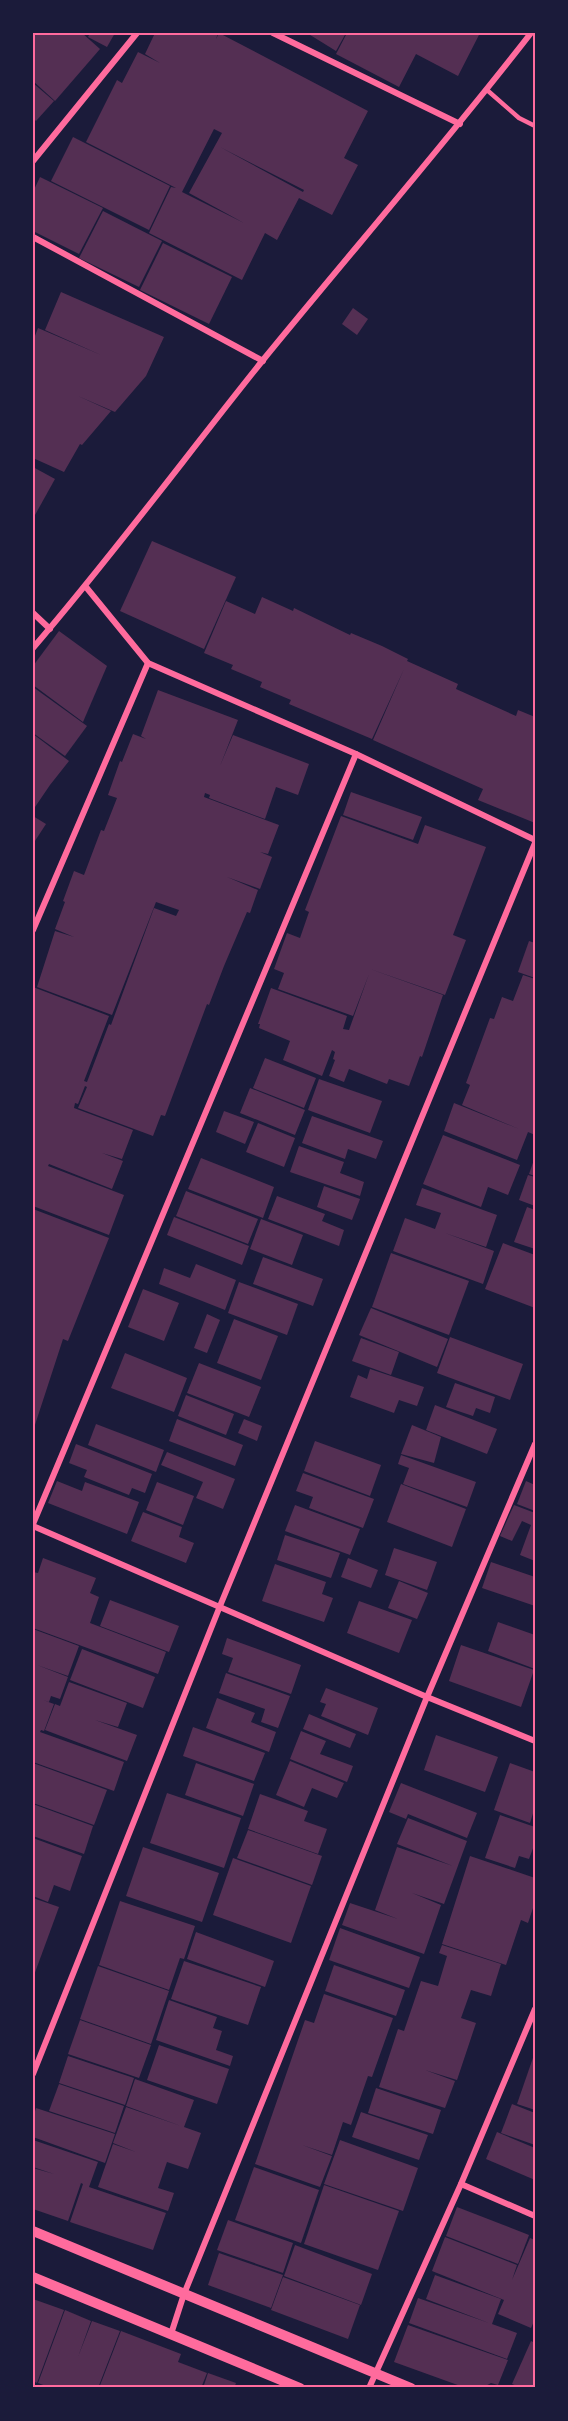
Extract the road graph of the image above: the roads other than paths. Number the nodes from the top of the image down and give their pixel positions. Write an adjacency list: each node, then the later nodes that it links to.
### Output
1 (137, 33): 7 (street)
2 (273, 33): 5 (street)
3 (531, 33): 4 (street)
4 (486, 90): 5 (street); 6 (lane)
5 (460, 124): 9 (street)
6 (535, 126)
7 (33, 161)
8 (33, 237): 9 (street)
9 (263, 361): 10 (street)
10 (86, 587): 12 (street); 14 (street)
11 (33, 613): 12 (street)
12 (50, 629): 13 (street)
13 (33, 648)
14 (148, 663): 15 (street); 17 (street)
15 (356, 754): 16 (street); 19 (street)
16 (535, 842): 20 (street)
17 (33, 930)
18 (535, 1444): 21 (street)
19 (33, 1525): 20 (street)
20 (220, 1606): 21 (street); 24 (street)
21 (427, 1697): 22 (street); 29 (street)
22 (535, 1741)
23 (535, 2009): 25 (street)
24 (33, 2074)
25 (461, 2184): 26 (street); 31 (street)
26 (535, 2216)
27 (33, 2231): 29 (street)
28 (33, 2277): 30 (street)
29 (184, 2294): 30 (street); 31 (street)
30 (171, 2334): 32 (street)
31 (374, 2372): 33 (street); 34 (street)
32 (300, 2388)
33 (369, 2388)
34 (411, 2388)

